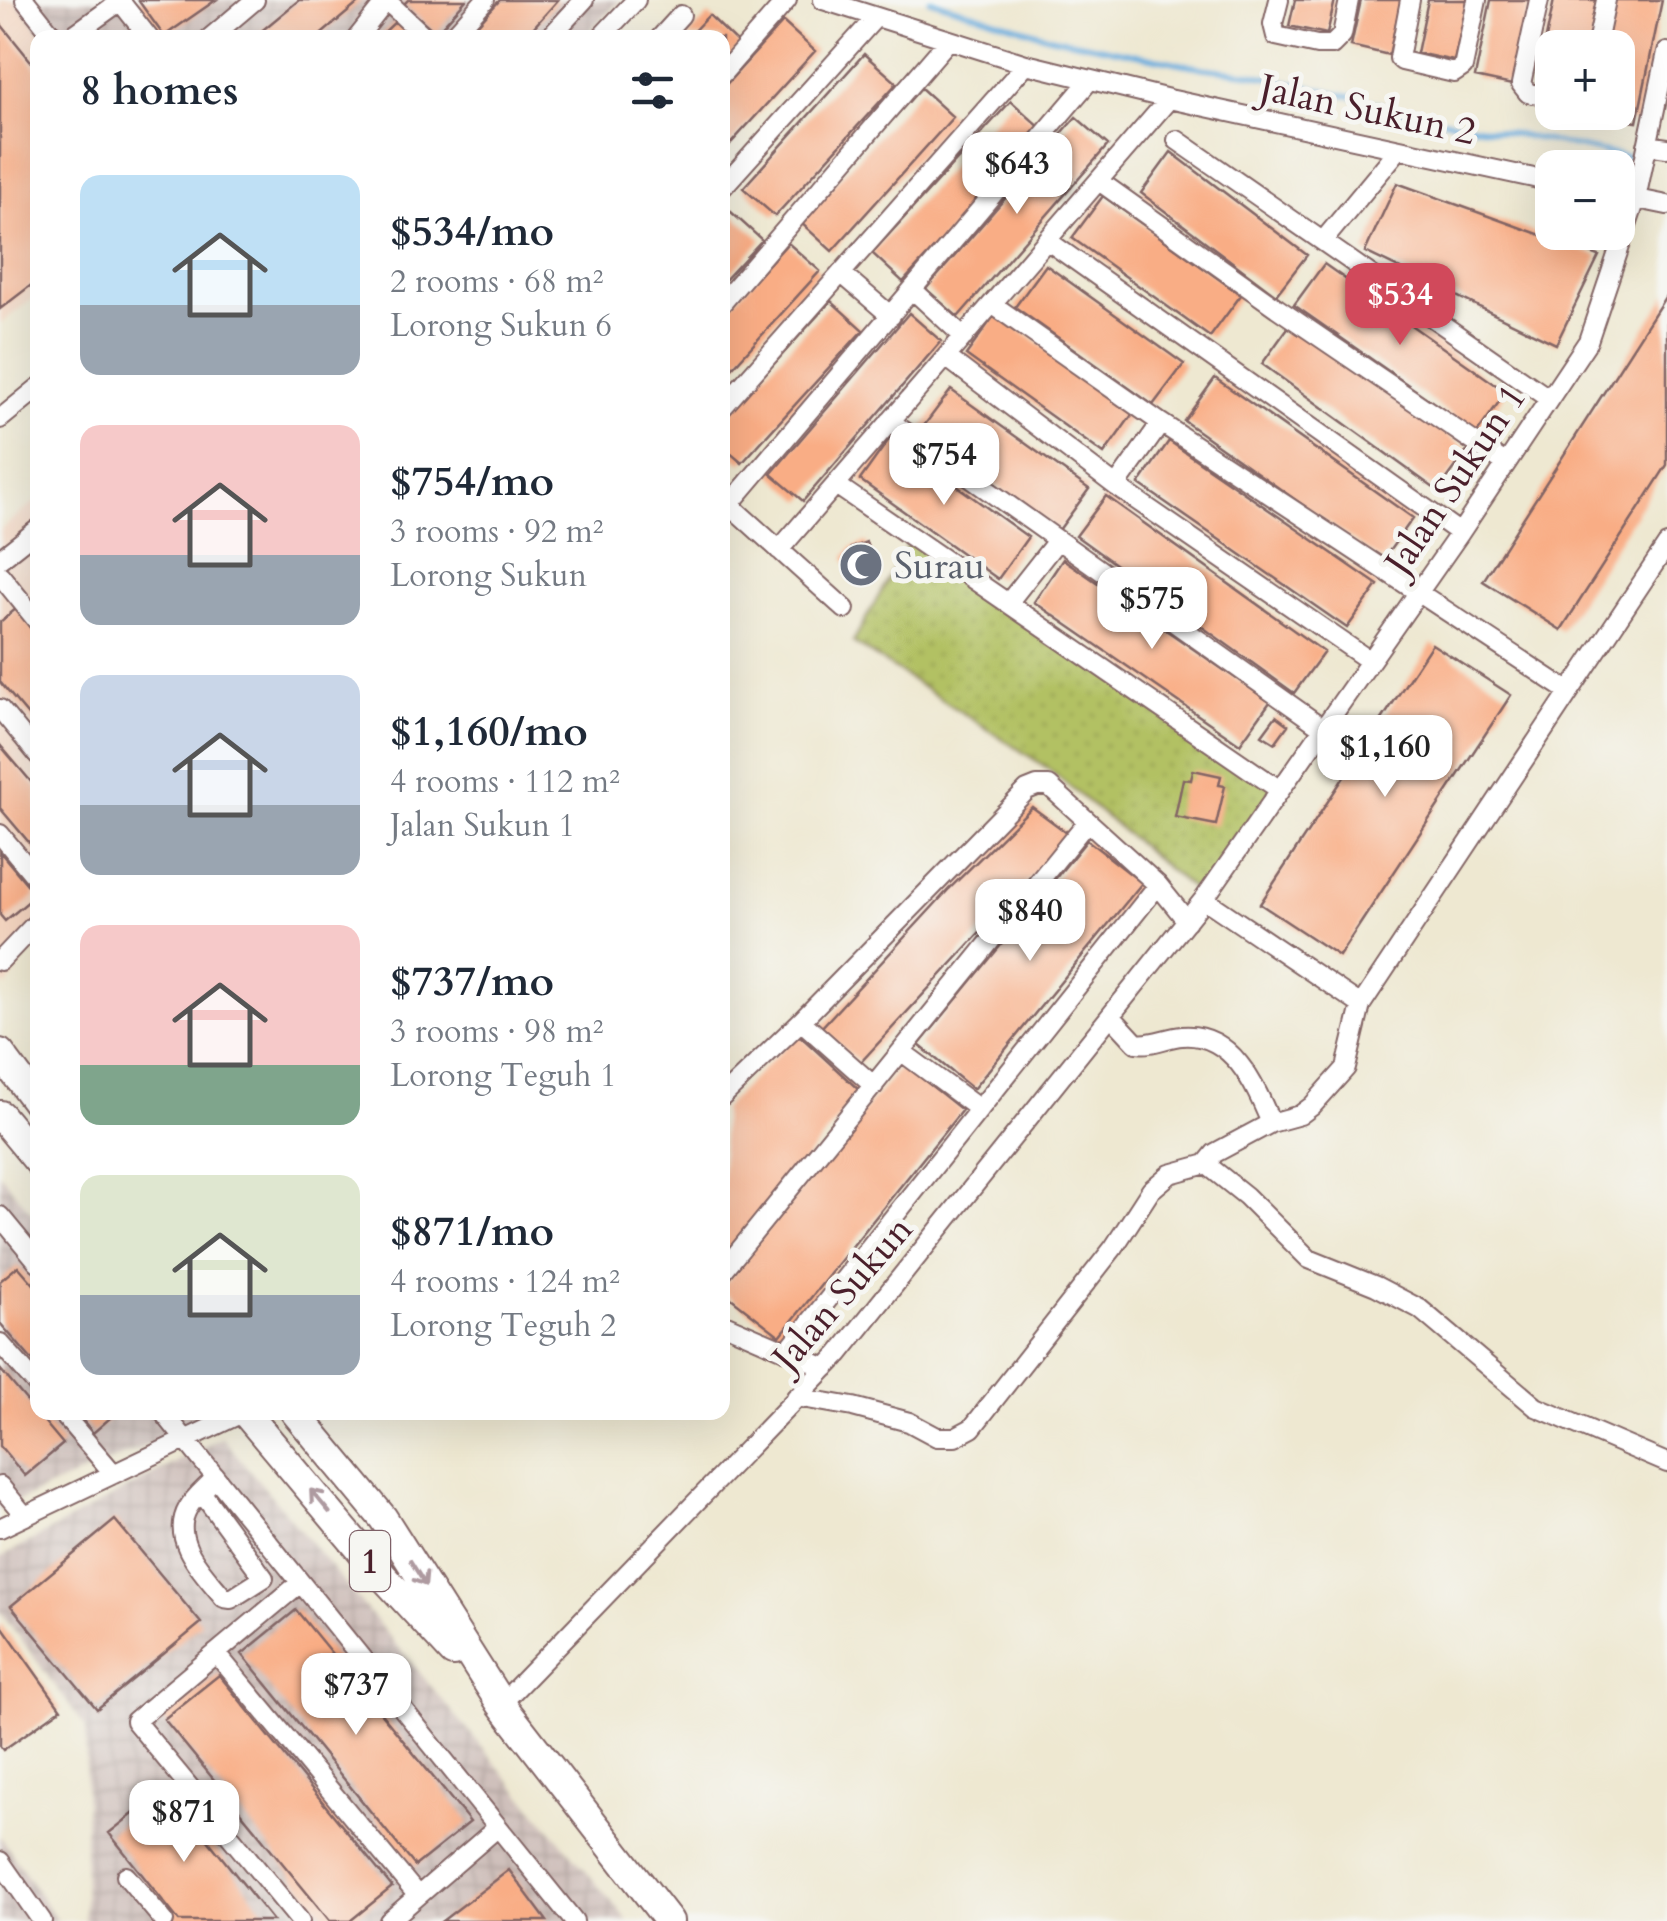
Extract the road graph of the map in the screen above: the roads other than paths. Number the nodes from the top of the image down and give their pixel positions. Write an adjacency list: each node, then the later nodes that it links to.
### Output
1 (25, 0): 18 (street)
2 (254, 0): 21 (street)
3 (386, 0): 22 (street); 23 (street)
4 (485, 0): 24 (street)
5 (584, 0): 25 (street)
6 (636, 0): 26 (street)
7 (786, 0): 32 (street)
8 (823, 0): 17 (street, Jalan Sukun 2)
9 (1279, 0): 10 (street)
10 (1349, 0)
11 (1410, 0): 12 (street)
12 (1477, 0)
13 (1539, 0): 34 (street)
14 (1606, 0): 28 (street)
15 (121, 1): 19 (street); 20 (street)
16 (681, 15): 27 (street)
17 (875, 18): 29 (street, Jalan Sukun 2); 42 (street)
18 (48, 30)
19 (81, 30)
20 (144, 30)
21 (219, 30)
22 (363, 30)
23 (418, 30)
24 (458, 30)
25 (556, 30)
26 (608, 30)
27 (667, 30)
28 (1600, 30)
29 (947, 42): 31 (street, Jalan Sukun 2); 51 (street)
30 (1667, 52): 37 (street, Jalan Sukun 1)
31 (1026, 64): 33 (street, Jalan Sukun 2); 49 (street)
32 (730, 65)
33 (1090, 80): 35 (street, Jalan Sukun 2); 50 (street)
34 (1535, 94)
35 (1169, 99): 39 (street, Jalan Sukun 2); 43 (street)
36 (1177, 140): 47 (street)
37 (1647, 145): 38 (street); 40 (street, Jalan Sukun 1)
38 (1667, 148)
39 (1399, 149): 41 (street, Jalan Sukun 2); 47 (street)
40 (1635, 176)
41 (1535, 178)
42 (730, 179)
43 (1099, 181): 46 (street); 62 (street)
44 (1635, 199): 45 (street)
45 (1667, 205)
46 (1048, 240): 52 (street); 67 (street)
47 (1323, 242): 57 (street)
48 (1613, 250): 57 (street, Jalan Sukun 1)
49 (841, 273): 53 (street); 58 (street)
50 (913, 290): 53 (street); 54 (street)
51 (730, 294)
52 (992, 304): 54 (street); 61 (street)
53 (890, 316): 65 (street)
54 (964, 337): 55 (street)
55 (946, 358): 60 (street); 64 (street)
56 (30, 394): 59 (street)
57 (1548, 398): 62 (street, Jalan Sukun 1)
58 (730, 399)
59 (0, 418)
60 (890, 421): 63 (street); 69 (street)
61 (1161, 423): 64 (street); 74 (street)
62 (1505, 463): 67 (street, Jalan Sukun 1)
63 (836, 485): 71 (street); 77 (street)
64 (1116, 486): 80 (street)
65 (730, 497)
66 (730, 506): 71 (street)
67 (1460, 533): 74 (street, Jalan Sukun 1)
68 (30, 535): 72 (street)
69 (1056, 542): 77 (street); 83 (street)
70 (1667, 545): 81 (street)
71 (779, 550): 78 (street)
72 (0, 559)
73 (0, 576): 76 (street)
74 (1418, 592): 80 (street, Jalan Sukun 1); 81 (street)
75 (30, 593): 76 (street)
76 (20, 600): 79 (street)
77 (1008, 603): 85 (street)
78 (845, 610)
79 (30, 612)
80 (1370, 661): 83 (street, Jalan Sukun 1)
81 (1568, 691): 94 (street)
82 (0, 708): 84 (street)
83 (1323, 728): 85 (street, Jalan Sukun 1)
84 (30, 745)
85 (1280, 790): 90 (street, Jalan Sukun 1)
86 (1087, 822): 89 (street); 96 (street); 97 (street)
87 (0, 834): 88 (street)
88 (30, 870)
89 (1158, 885): 91 (street); 102 (street)
90 (1204, 899): 91 (street, Jalan Sukun); 94 (street)
91 (1188, 921): 95 (street, Jalan Sukun)
92 (30, 929): 93 (street)
93 (0, 961)
94 (1362, 1006): 104 (street)
95 (1111, 1016): 104 (street); 113 (street, Jalan Sukun)
96 (801, 1021): 99 (street); 100 (street)
97 (902, 1052): 99 (street); 102 (street)
98 (0, 1053): 101 (highway)
99 (874, 1086): 109 (street)
100 (730, 1089)
101 (30, 1093)
102 (978, 1108): 112 (street)
103 (0, 1115): 105 (highway)
104 (1272, 1123): 106 (street)
105 (30, 1151)
106 (1206, 1164): 115 (street); 124 (street)
107 (3, 1226): 108 (street)
108 (30, 1254)
109 (730, 1262)
110 (730, 1326): 112 (street)
111 (0, 1342): 114 (street)
112 (787, 1351): 113 (street)
113 (826, 1368): 115 (street, Jalan Sukun)
114 (30, 1377)
115 (796, 1398): 132 (street, Jalan Sukun)
116 (68, 1420): 125 (street)
117 (170, 1420): 123 (street)
118 (227, 1420): 123 (street)
119 (251, 1420): 132 (highway, 1, one-way to 119)
120 (285, 1420): 122 (highway)
121 (302, 1420): 122 (highway, 1)
122 (316, 1436): 132 (highway, 1, one-way to 132)
123 (186, 1440): 125 (street); 127 (street)
124 (1667, 1463)
125 (114, 1474): 128 (street)
126 (0, 1486): 128 (street)
127 (208, 1486): 127 (street); 130 (street)
128 (25, 1516): 129 (street)
129 (0, 1528)
130 (295, 1577): 131 (street); 133 (street)
131 (216, 1653): 136 (street); 140 (street)
132 (501, 1704): 142 (highway, 1)
133 (498, 1827): 136 (street); 137 (street)
134 (0, 1861): 138 (street)
135 (126, 1876): 139 (street)
136 (418, 1896): 141 (street)
137 (565, 1918)
138 (42, 1921)
139 (164, 1921)
140 (300, 1921)
141 (389, 1921)
142 (669, 1921)

